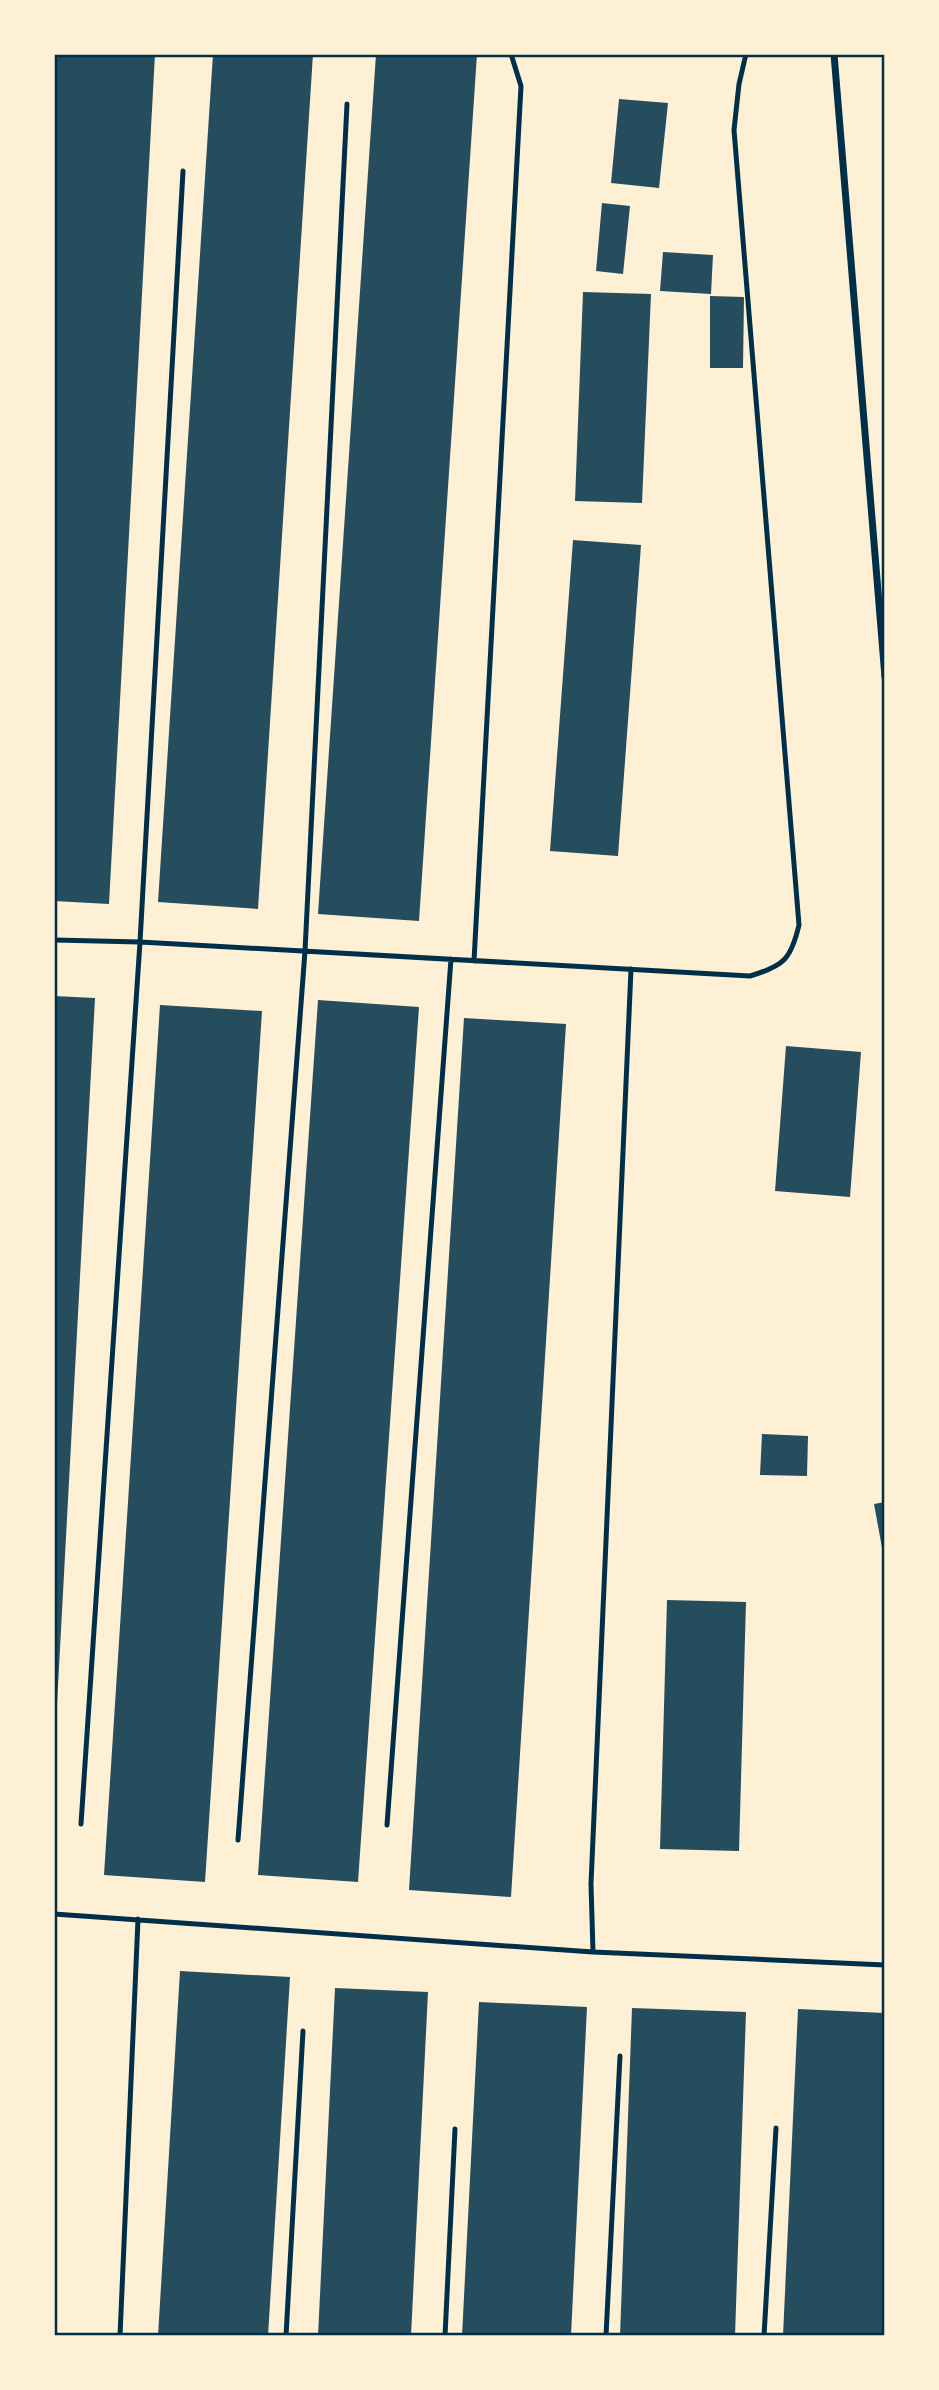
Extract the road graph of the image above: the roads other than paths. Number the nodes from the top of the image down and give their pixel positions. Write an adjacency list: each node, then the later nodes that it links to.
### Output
1 (511, 54): 11 (lane)
2 (746, 54): 12 (lane)
3 (834, 54): 6 (street)
4 (347, 104): 9 (lane)
5 (183, 171): 8 (lane)
6 (885, 677)
7 (54, 940): 8 (lane)
8 (140, 942): 9 (lane); 13 (lane)
9 (305, 951): 10 (lane); 15 (lane)
10 (452, 959): 11 (lane); 14 (lane)
11 (474, 961): 12 (lane)
12 (631, 969): 18 (lane)
13 (81, 1824)
14 (387, 1825)
15 (238, 1840)
16 (54, 1914): 17 (lane)
17 (138, 1919): 18 (lane); 24 (lane)
18 (593, 1952): 19 (lane)
19 (885, 1965)
20 (303, 2031): 25 (lane)
21 (620, 2056): 27 (lane)
22 (776, 2128): 28 (lane)
23 (455, 2129): 26 (lane)
24 (120, 2336)
25 (286, 2336)
26 (444, 2336)
27 (606, 2336)
28 (764, 2336)

